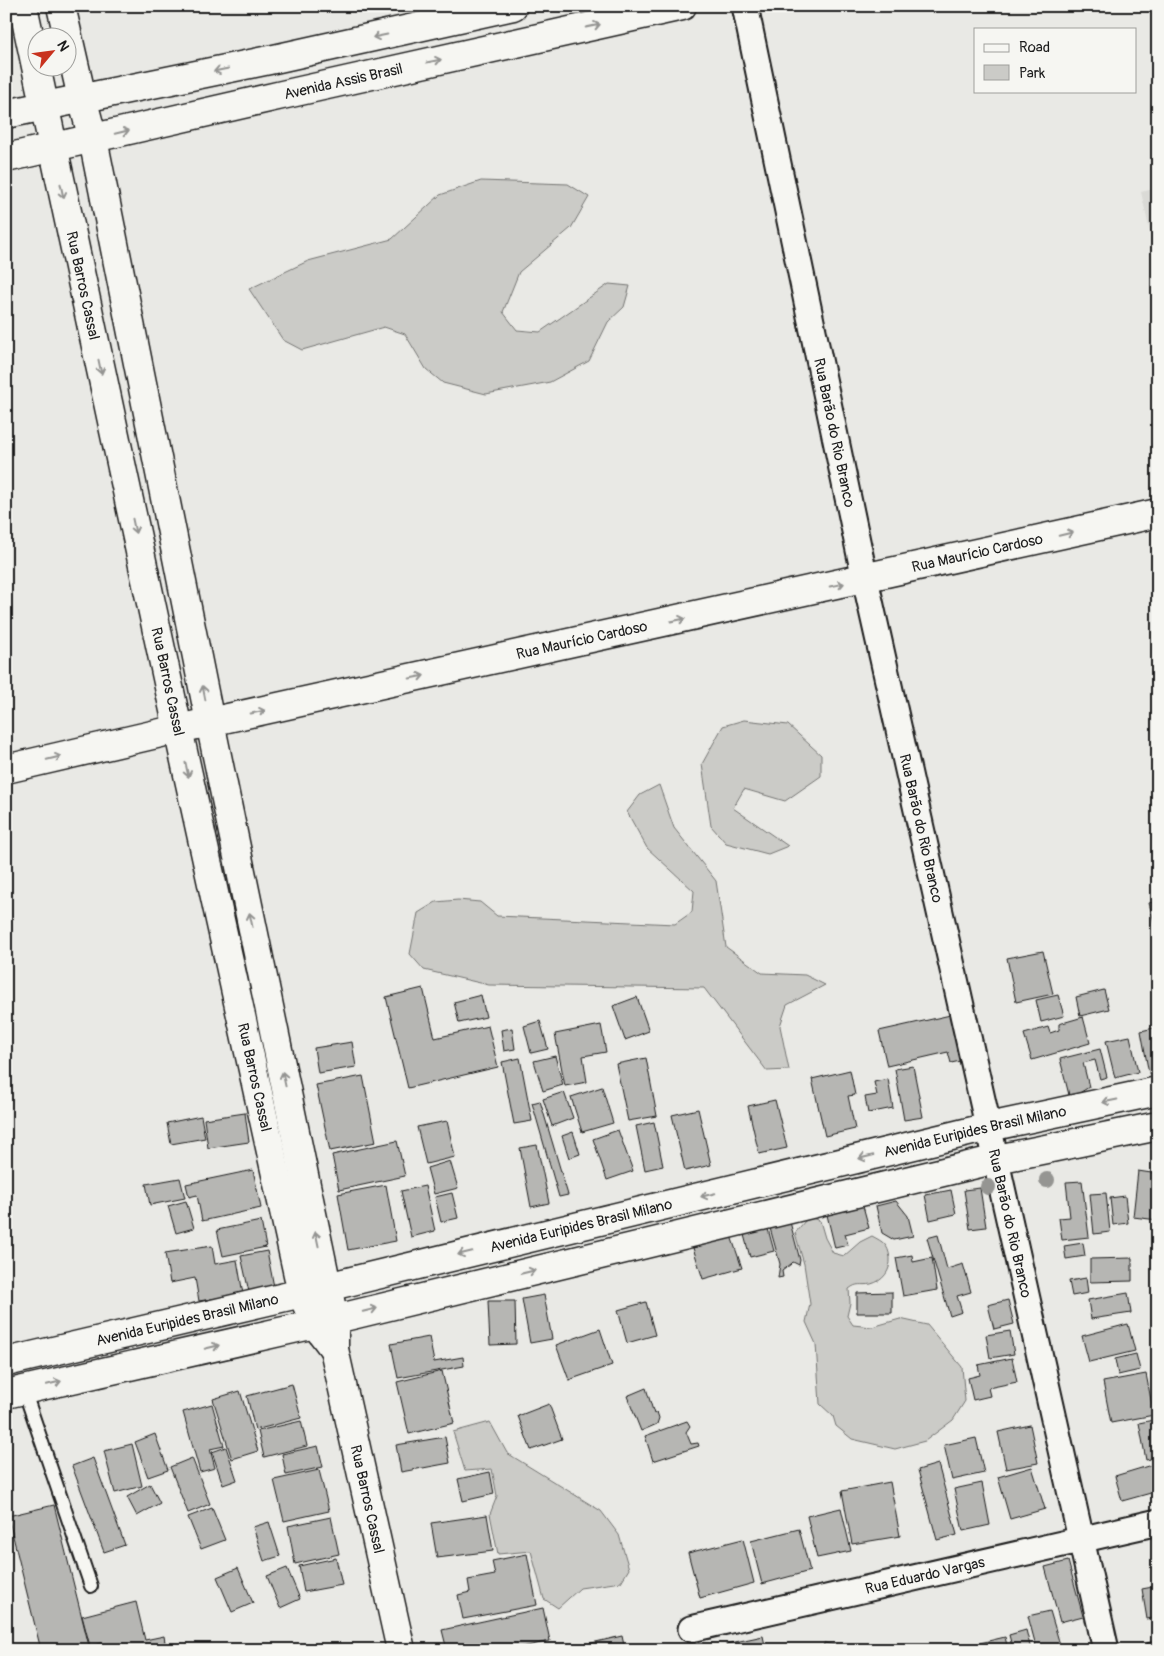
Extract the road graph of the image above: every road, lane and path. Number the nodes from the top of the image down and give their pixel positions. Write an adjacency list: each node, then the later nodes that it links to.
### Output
1 (23, 6): 9 (street, Rua Barros Cassal)
2 (61, 6): 8 (street, Rua Barros Cassal)
3 (513, 6): 6 (street, one-way to 6)
4 (682, 6): 7 (street, Avenida Assis Brasil, one-way to 4)
5 (745, 6): 17 (street, Rua Barão do Rio Branco)
6 (274, 59): 7 (street); 8 (street, one-way to 8)
7 (282, 95): 11 (street, Avenida Assis Brasil, one-way to 7)
8 (82, 98): 9 (street); 11 (street, Rua Barros Cassal)
9 (45, 105): 10 (street); 12 (street, Rua Barros Cassal)
10 (6, 114)
11 (93, 139): 12 (street, Avenida Assis Brasil); 14 (street, Rua Barros Cassal)
12 (53, 149): 13 (street, Avenida Assis Brasil); 15 (street, Rua Barros Cassal, one-way to 15)
13 (6, 158)
14 (157, 454): 15 (street); 18 (street, Rua Barros Cassal, one-way to 14)
15 (120, 460): 19 (street, Rua Barros Cassal, one-way to 19)
16 (1158, 513): 17 (street, Rua Maurício Cardoso, one-way to 16)
17 (865, 579): 18 (street, Rua Maurício Cardoso, one-way to 17); 25 (street, Rua Barão do Rio Branco)
18 (210, 722): 19 (street, Rua Maurício Cardoso); 21 (street, Rua Barros Cassal, one-way to 18)
19 (178, 729): 20 (street, Rua Maurício Cardoso, one-way to 19); 22 (street, Rua Barros Cassal, one-way to 22)
20 (6, 769)
21 (259, 959): 22 (street); 29 (street, Rua Barros Cassal, one-way to 21)
22 (229, 965): 29 (street, Rua Barros Cassal)
23 (1158, 1091): 25 (street, Avenida Euripides Brasil Milano, one-way to 25)
24 (1158, 1126): 26 (street, Avenida Euripides Brasil Milano)
25 (989, 1127): 26 (street, Rua Barão do Rio Branco); 27 (street, Avenida Euripides Brasil Milano, one-way to 27)
26 (997, 1158): 28 (street, Avenida Euripides Brasil Milano); 36 (street, Rua Barão do Rio Branco)
27 (657, 1207): 28 (street); 29 (street, Avenida Euripides Brasil Milano, one-way to 29)
28 (666, 1239): 30 (street, Avenida Euripides Brasil Milano, one-way to 28)
29 (314, 1290): 30 (street, Rua Barros Cassal); 31 (street, Avenida Euripides Brasil Milano)
30 (324, 1321): 33 (street, Avenida Euripides Brasil Milano, one-way to 30); 39 (street, Rua Barros Cassal)
31 (84, 1344): 32 (street, Avenida Euripides Brasil Milano); 33 (street)
32 (6, 1362)
33 (91, 1374): 34 (street, Avenida Euripides Brasil Milano, one-way to 33)
34 (15, 1392): 37 (lane)
35 (1158, 1522): 36 (street, Rua Eduardo Vargas)
36 (1080, 1539): 38 (street, Rua Eduardo Vargas); 40 (street, Rua Barão do Rio Branco)
37 (91, 1586)
38 (691, 1629)
39 (401, 1650)
40 (1106, 1650)

